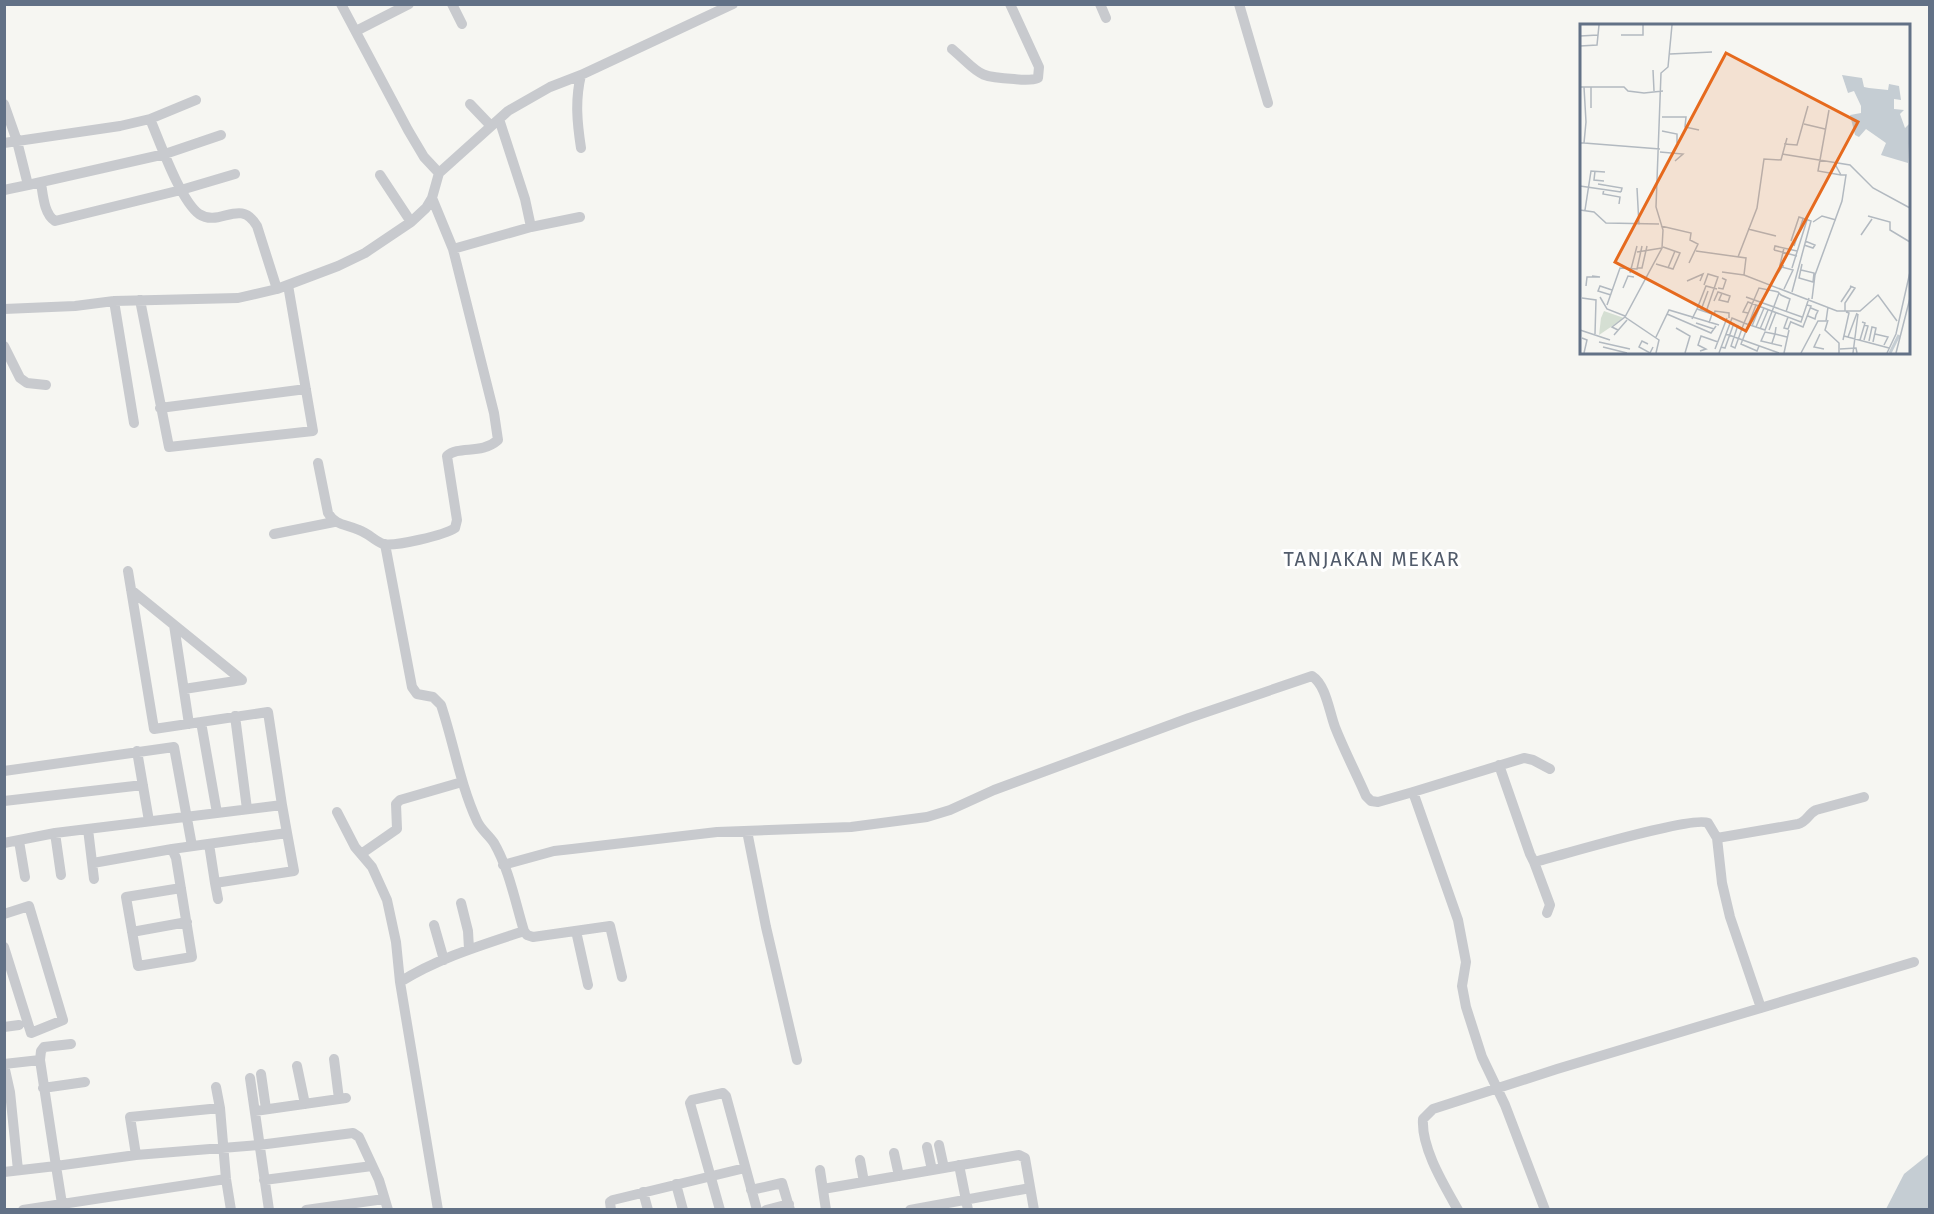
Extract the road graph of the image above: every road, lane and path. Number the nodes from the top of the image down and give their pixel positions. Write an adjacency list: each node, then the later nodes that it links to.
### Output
1 (341, 4): 10 (street)
2 (409, 4): 10 (street)
3 (452, 4): 9 (street)
4 (733, 4): 12 (street)
5 (1010, 4): 11 (street)
6 (1100, 4): 8 (street)
7 (1239, 4): 14 (street)
8 (1106, 18)
9 (462, 24)
10 (356, 31): 24 (street)
11 (952, 49)
12 (581, 75): 18 (street); 22 (street)
13 (196, 100): 17 (street)
14 (1268, 103)
15 (4, 104): 20 (street)
16 (470, 104): 18 (street)
17 (150, 119): 20 (street); 23 (street)
18 (495, 122): 24 (street); 34 (street)
19 (221, 135): 23 (street)
20 (18, 141): 21 (street); 28 (street)
21 (4, 143)
22 (581, 148)
23 (165, 154): 27 (street); 30 (street)
24 (440, 173): 31 (street)
25 (235, 174): 30 (street)
26 (380, 175): 33 (street)
27 (41, 183): 28 (street); 30 (street)
28 (28, 186): 29 (street)
29 (4, 190)
30 (181, 190): 37 (street)
31 (432, 198): 33 (street); 35 (street)
32 (580, 217): 34 (street)
33 (411, 222): 36 (street)
34 (531, 227): 35 (street)
35 (453, 249): 49 (street)
36 (288, 285): 37 (street); 43 (street)
37 (277, 289): 38 (street)
38 (140, 300): 39 (street); 44 (street)
39 (114, 301): 40 (street); 45 (street)
40 (4, 309)
41 (4, 345): 42 (street)
42 (46, 385)
43 (306, 389): 44 (street); 44 (street)
44 (160, 408)
45 (134, 423)
46 (318, 463): 47 (street)
47 (334, 522): 48 (street); 49 (street)
48 (274, 534)
49 (384, 544): 62 (street)
50 (128, 571): 51 (street)
51 (131, 590): 52 (street); 56 (street)
52 (174, 625): 53 (street); 53 (street)
53 (184, 689): 55 (street)
54 (235, 716): 55 (street); 67 (street); 68 (street)
55 (195, 723): 56 (street); 70 (street)
56 (171, 727): 57 (street)
57 (174, 747): 58 (street); 71 (street)
58 (137, 751): 61 (street); 63 (street)
59 (1499, 765): 60 (street); 64 (street); 84 (street)
60 (1550, 769)
61 (4, 771)
62 (462, 782): 83 (street); 86 (street)
63 (143, 785): 66 (street); 72 (street)
64 (1413, 792): 74 (street); 121 (street)
65 (1864, 797): 77 (street)
66 (4, 801)
67 (282, 804): 68 (street); 76 (street)
68 (247, 809): 70 (street)
69 (337, 812): 83 (street)
70 (217, 813): 71 (street)
71 (187, 817): 72 (street); 81 (street)
72 (149, 821): 73 (street)
73 (88, 829): 75 (street); 85 (street)
74 (747, 831): 86 (street); 114 (street)
75 (55, 833): 78 (street); 87 (street)
76 (287, 833): 80 (street); 90 (street)
77 (1717, 838): 84 (street); 108 (street)
78 (19, 841): 79 (street); 88 (street)
79 (4, 843)
80 (209, 844): 81 (street); 90 (street)
81 (192, 846): 82 (street)
82 (172, 849): 85 (street); 91 (street)
83 (361, 854): 106 (street)
84 (1534, 862): 95 (street)
85 (93, 863): 89 (street)
86 (504, 865): 98 (street)
87 (61, 875)
88 (25, 878)
89 (94, 879)
90 (215, 883): 92 (street)
91 (181, 888): 96 (street); 99 (street)
92 (218, 899)
93 (461, 903): 102 (street)
94 (4, 914): 101 (street)
95 (1547, 914)
96 (187, 922): 99 (street); 99 (street)
97 (434, 925): 103 (street)
98 (524, 931): 100 (street); 102 (street)
99 (132, 932)
100 (576, 932): 105 (street); 107 (street)
101 (4, 947)
102 (469, 950): 103 (street)
103 (444, 960): 106 (street)
104 (1914, 962): 108 (street)
105 (622, 977)
106 (400, 982): 161 (street)
107 (588, 986)
108 (1761, 1008): 121 (street)
109 (19, 1025): 110 (street)
110 (4, 1027)
111 (71, 1044): 113 (street)
112 (334, 1059): 123 (street)
113 (40, 1060): 115 (street); 120 (street)
114 (797, 1060)
115 (4, 1064): 122 (street)
116 (297, 1066): 123 (street)
117 (255, 1076): 125 (street)
118 (84, 1082): 120 (street)
119 (216, 1087): 124 (street)
120 (43, 1088): 135 (street)
121 (1497, 1089): 171 (street); 172 (street)
122 (7, 1092): 126 (street)
123 (305, 1104): 125 (street)
124 (220, 1108): 130 (street); 132 (street)
125 (261, 1110): 127 (street)
126 (9, 1134): 139 (street)
127 (259, 1145): 130 (street); 136 (street); 146 (street)
128 (939, 1145): 138 (street)
129 (927, 1147): 141 (street)
130 (225, 1148): 132 (street); 145 (street)
131 (894, 1154): 144 (street)
132 (135, 1155): 135 (street)
133 (860, 1160): 147 (street)
134 (960, 1165): 138 (street); 149 (street); 154 (street)
135 (56, 1166): 139 (street); 155 (street)
136 (372, 1166): 146 (street); 153 (street)
137 (745, 1168): 143 (street); 143 (street); 151 (street)
138 (944, 1168): 141 (street)
139 (18, 1170): 142 (street)
140 (820, 1170): 150 (street)
141 (932, 1170): 144 (street)
142 (4, 1172)
143 (711, 1175): 148 (street); 165 (street)
144 (899, 1176): 147 (street)
145 (226, 1179): 155 (street); 158 (street)
146 (264, 1180): 159 (street)
147 (864, 1182): 150 (street)
148 (676, 1184): 152 (street); 164 (street)
149 (1030, 1188): 154 (street); 170 (street)
150 (823, 1189): 168 (street)
151 (751, 1190): 156 (street); 166 (street)
152 (643, 1192): 162 (street); 163 (street)
153 (386, 1204): 160 (street)
154 (967, 1204): 169 (street)
155 (63, 1207): 157 (street)
156 (789, 1207): 167 (street)
157 (24, 1209)
158 (231, 1209)
159 (269, 1209)
160 (306, 1209)
161 (438, 1209)
162 (611, 1209)
163 (648, 1209)
164 (683, 1209)
165 (720, 1209)
166 (757, 1209)
167 (766, 1209)
168 (826, 1209)
169 (910, 1209)
170 (1034, 1209)
171 (1458, 1209)
172 (1545, 1209)

